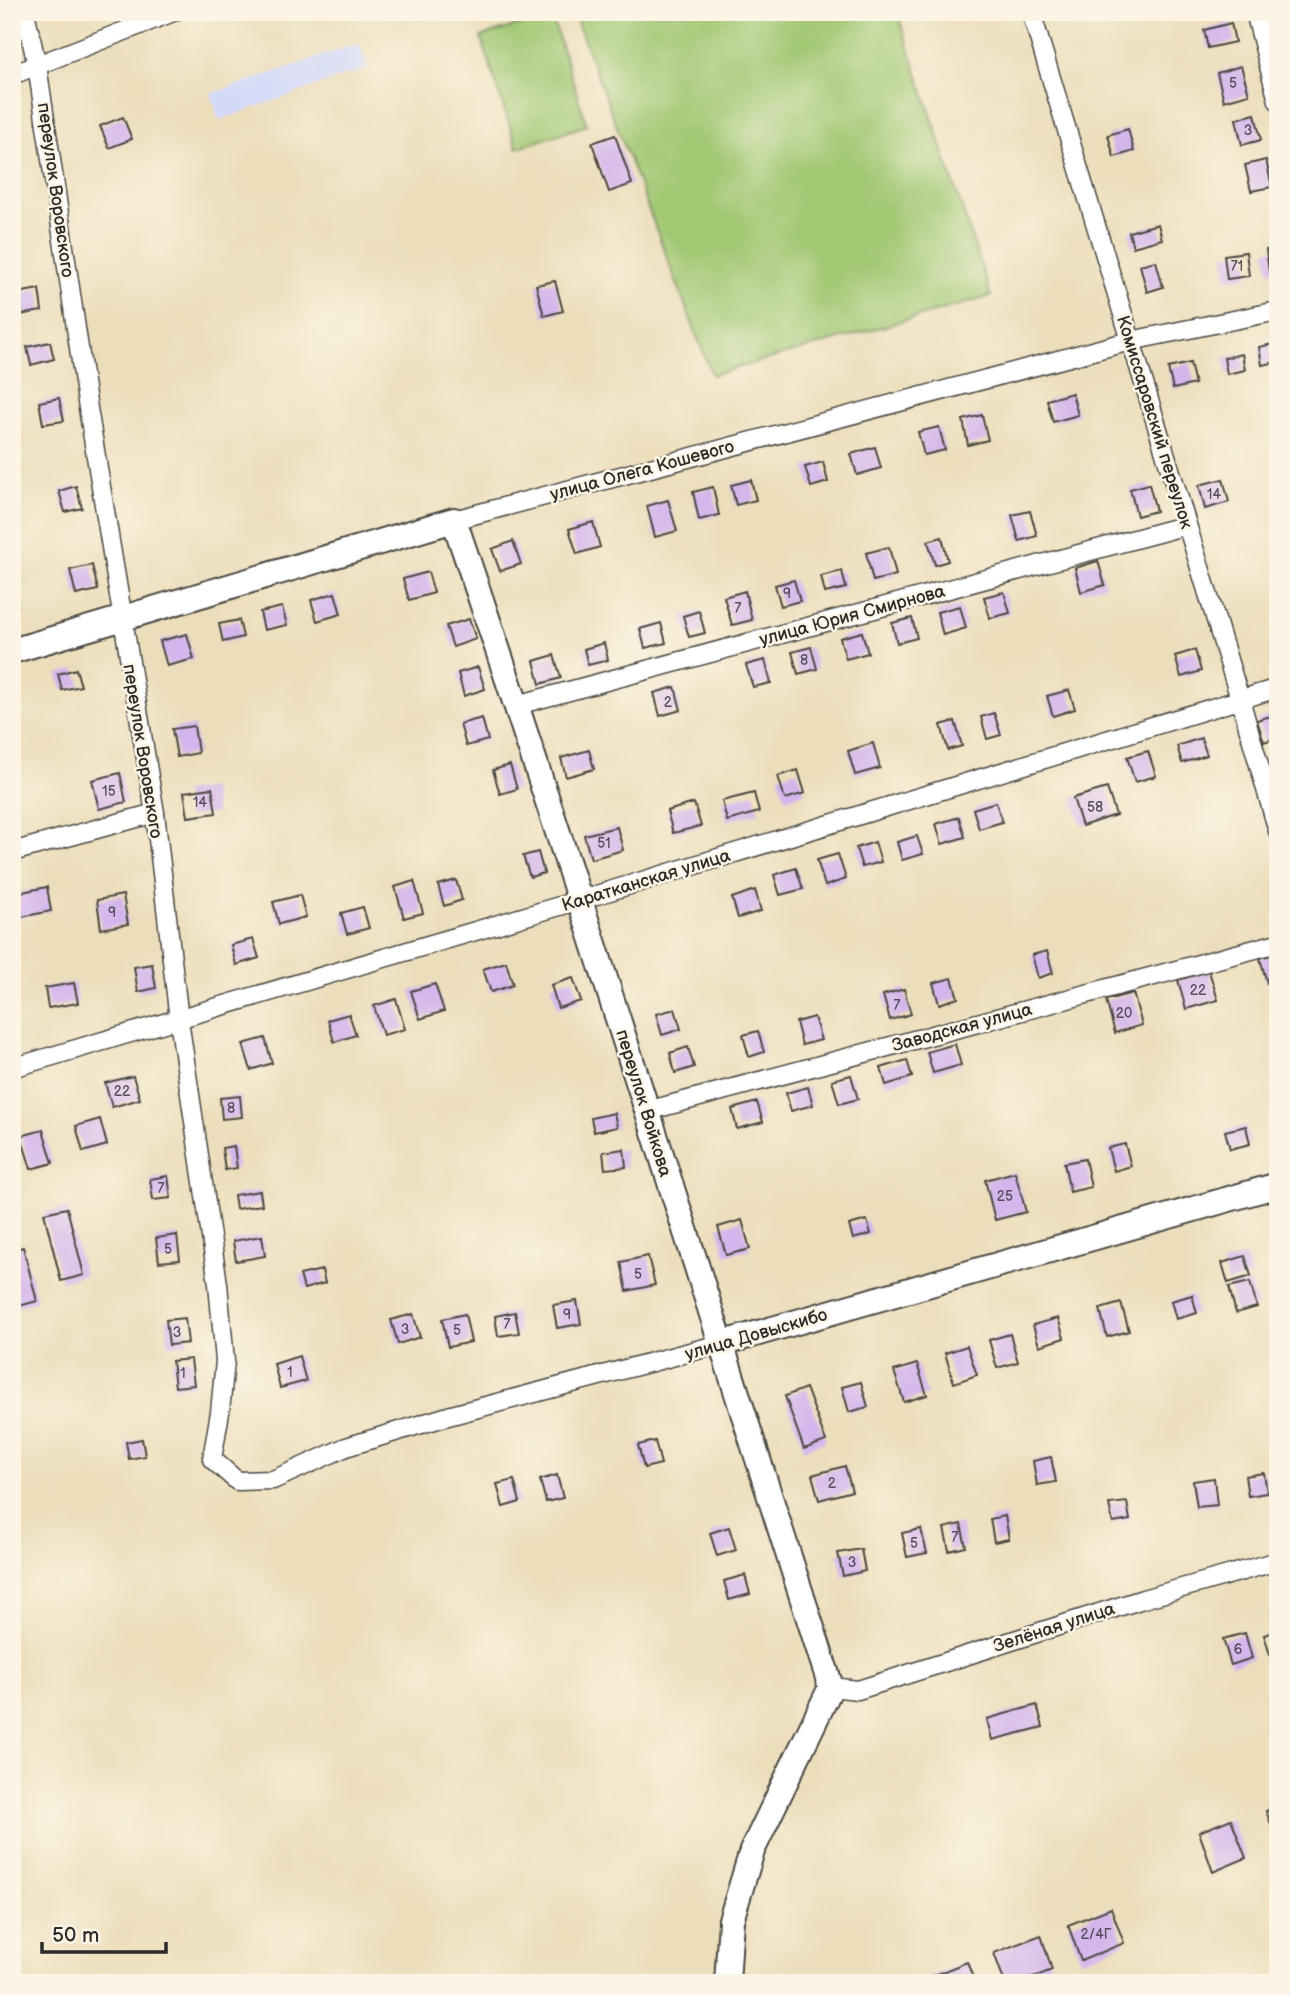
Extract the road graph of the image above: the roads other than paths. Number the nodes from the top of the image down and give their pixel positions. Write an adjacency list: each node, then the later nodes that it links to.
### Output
1 (25, 12): 5 (street, переулок Воровского)
2 (173, 12): 5 (street)
3 (1031, 12): 9 (street, Комиссаровский переулок)
4 (1255, 12): 7 (street)
5 (37, 65): 6 (street); 12 (street, переулок Воровского)
6 (12, 75)
7 (1278, 101)
8 (1278, 311): 9 (street, улица Олега Кошевого)
9 (1130, 341): 10 (street, улица Олега Кошевого); 11 (street, Комиссаровский переулок)
10 (454, 520): 12 (street, улица Олега Кошевого); 16 (street, переулок Войкова)
11 (1187, 526): 15 (street, Комиссаровский переулок); 16 (street, улица Юрия Смирнова)
12 (122, 619): 13 (street, улица Олега Кошевого); 17 (street, переулок Воровского)
13 (12, 651)
14 (1278, 688): 15 (street, Каратканская улица)
15 (1240, 699): 18 (street, Комиссаровский переулок); 20 (street, Каратканская улица)
16 (517, 705): 20 (street, переулок Войкова)
17 (155, 813): 19 (street); 22 (street, переулок Воровского)
18 (1278, 831)
19 (12, 852)
20 (580, 900): 22 (street, Каратканская улица); 24 (street, переулок Войкова)
21 (1278, 943): 24 (street, Заводская улица)
22 (179, 1020): 23 (street, Каратканская улица); 27 (street, переулок Воровского)
23 (12, 1068)
24 (647, 1111): 26 (street, переулок Войкова)
25 (1278, 1185): 26 (street, улица Довыскибо)
26 (720, 1344): 27 (street, улица Довыскибо); 29 (street, переулок Войкова)
27 (237, 1481)
28 (1278, 1561): 29 (street, Зелёная улица)
29 (831, 1688): 30 (street)
30 (727, 1983)

